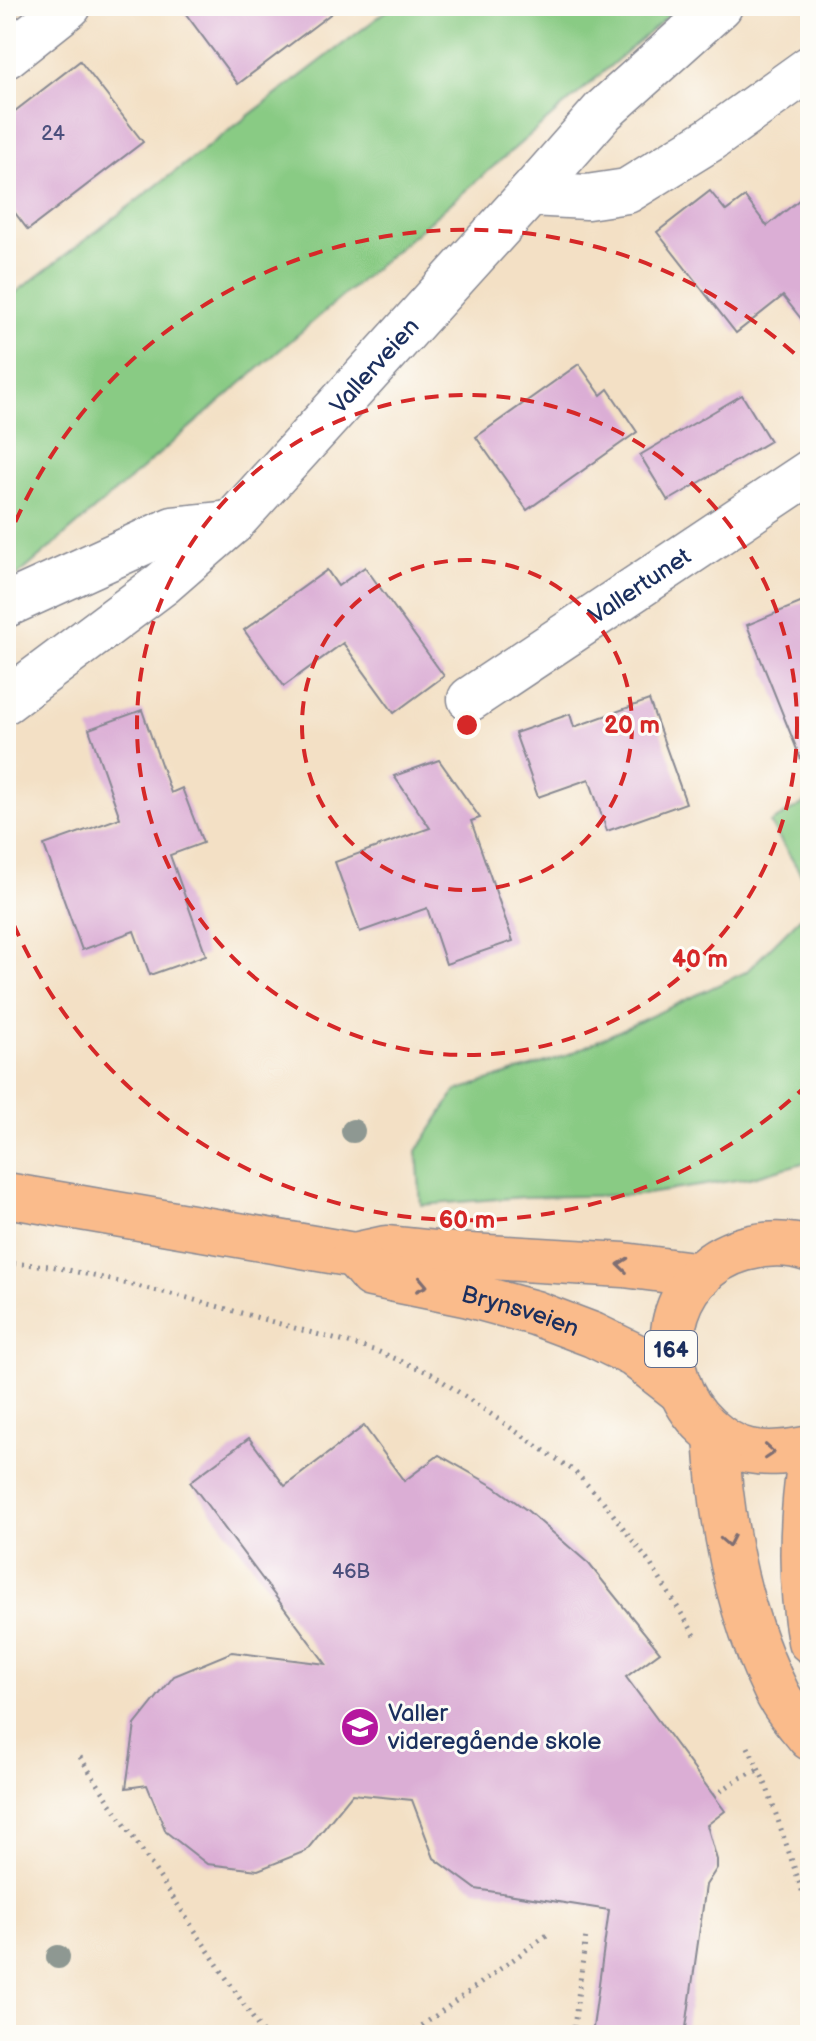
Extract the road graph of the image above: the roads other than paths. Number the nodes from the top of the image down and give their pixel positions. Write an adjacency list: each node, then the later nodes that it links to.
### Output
1 (69, 6): 3 (street)
2 (720, 6): 5 (street, Vallerveien)
3 (6, 56)
4 (810, 68): 5 (street)
5 (530, 194): 7 (street, Vallerveien)
6 (810, 472): 9 (street, Vallertunet)
7 (232, 523): 8 (street); 10 (street, Vallerveien)
8 (6, 605)
9 (470, 699)
10 (6, 701)
11 (6, 1195): 13 (main road, Brynsveien / 164)
12 (810, 1250): 14 (main road, 164)
13 (354, 1255): 14 (main road, Brynsveien / 164, one-way to 13); 15 (main road, Brynsveien / 164, one-way to 15)
14 (701, 1275): 15 (main road, 164)
15 (679, 1390): 16 (main road, 164)
16 (716, 1436): 17 (main road, 164, one-way to 17); 20 (main road, one-way to 20)
17 (810, 1448)
18 (810, 1459): 19 (main road)
19 (810, 1641)
20 (810, 1738)

